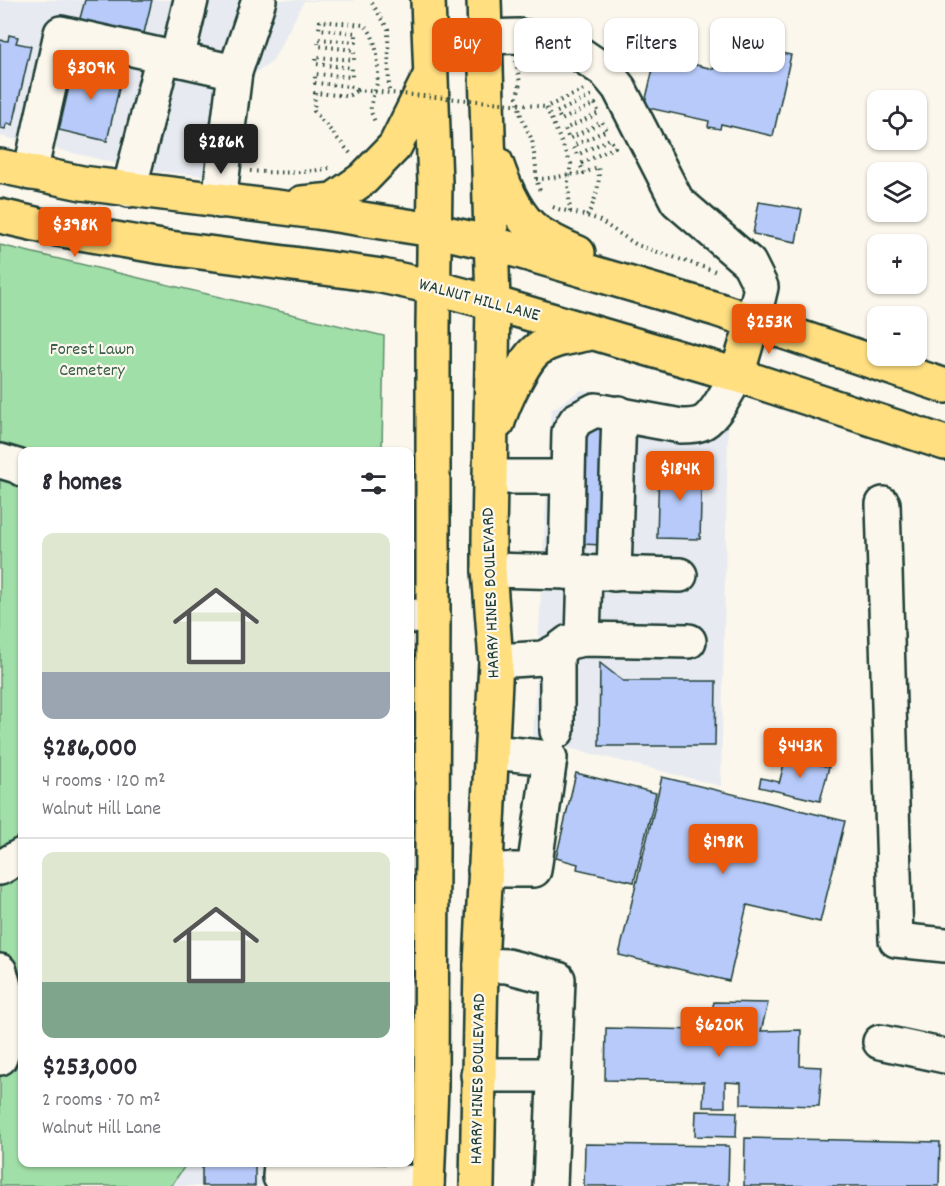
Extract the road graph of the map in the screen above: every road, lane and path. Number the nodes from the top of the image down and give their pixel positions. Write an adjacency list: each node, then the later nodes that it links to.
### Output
1 (191, 0): 8 (lane)
2 (259, 0): 9 (lane)
3 (428, 0): 12 (main road)
4 (484, 0): 6 (main road, HARRY HINES BOULEVARD)
5 (372, 3): 14 (path)
6 (485, 18)
7 (502, 37): 40 (lane)
8 (170, 57): 9 (lane); 22 (lane); 27 (lane)
9 (235, 72): 26 (lane)
10 (487, 72): 18 (main road, HARRY HINES BOULEVARD)
11 (518, 72): 25 (path)
12 (431, 75): 30 (main road); 34 (main road)
13 (357, 90): 15 (path, bridge); 16 (path); 17 (path)
14 (389, 101)
15 (546, 108): 23 (path); 24 (path)
16 (382, 120)
17 (339, 142)
18 (489, 145): 35 (main road, HARRY HINES BOULEVARD); 39 (main road)
19 (353, 156): 20 (path)
20 (345, 160)
21 (338, 164): 26 (path)
22 (15, 169): 27 (main road)
23 (584, 172): 24 (path); 33 (path)
24 (569, 174): 25 (path); 31 (path)
25 (536, 179): 28 (path)
26 (220, 185): 27 (main road); 30 (main road)
27 (129, 190)
28 (543, 201)
29 (550, 205): 31 (path)
30 (270, 207): 34 (main road)
31 (570, 212): 33 (path)
32 (0, 216): 37 (main road, WALNUT HILL LANE)
33 (587, 216): 36 (path)
34 (433, 230): 35 (main road); 37 (main road)
35 (491, 243): 38 (main road, HARRY HINES BOULEVARD); 39 (main road)
36 (725, 274)
37 (433, 287): 38 (main road, WALNUT HILL LANE); 54 (main road)
38 (493, 303): 41 (main road, WALNUT HILL LANE); 47 (main road, HARRY HINES BOULEVARD)
39 (716, 309): 40 (main road)
40 (753, 321): 42 (main road); 43 (main road)
41 (595, 332): 42 (main road, WALNUT HILL LANE); 47 (main road)
42 (737, 375): 44 (lane); 45 (main road, WALNUT HILL LANE)
43 (945, 386)
44 (619, 413): 49 (lane); 52 (lane)
45 (945, 443)
46 (0, 461): 48 (lane)
47 (491, 462): 49 (lane); 51 (main road, HARRY HINES BOULEVARD)
48 (18, 467)
49 (567, 477): 52 (lane)
50 (883, 504): 63 (lane)
51 (489, 570): 52 (lane); 57 (main road, HARRY HINES BOULEVARD)
52 (588, 573): 53 (lane); 56 (lane)
53 (680, 575)
54 (421, 616): 72 (main road)
55 (689, 641): 56 (lane)
56 (570, 645): 57 (lane); 58 (lane)
57 (496, 661): 59 (main road, HARRY HINES BOULEVARD)
58 (557, 731)
59 (492, 752): 62 (main road, HARRY HINES BOULEVARD); 62 (lane)
60 (18, 857): 61 (lane)
61 (0, 868)
62 (485, 870): 64 (main road, HARRY HINES BOULEVARD)
63 (945, 945)
64 (481, 965): 70 (main road, HARRY HINES BOULEVARD); 71 (lane)
65 (0, 971): 66 (lane)
66 (18, 1011): 69 (lane)
67 (880, 1042): 68 (lane)
68 (945, 1056)
69 (0, 1058)
70 (478, 1075): 71 (lane); 77 (main road, HARRY HINES BOULEVARD)
71 (554, 1075): 78 (lane)
72 (420, 1087): 76 (main road)
73 (280, 1167): 74 (lane)
74 (319, 1171): 75 (lane)
75 (354, 1171): 76 (lane)
76 (436, 1185)
77 (477, 1186)
78 (550, 1186)

